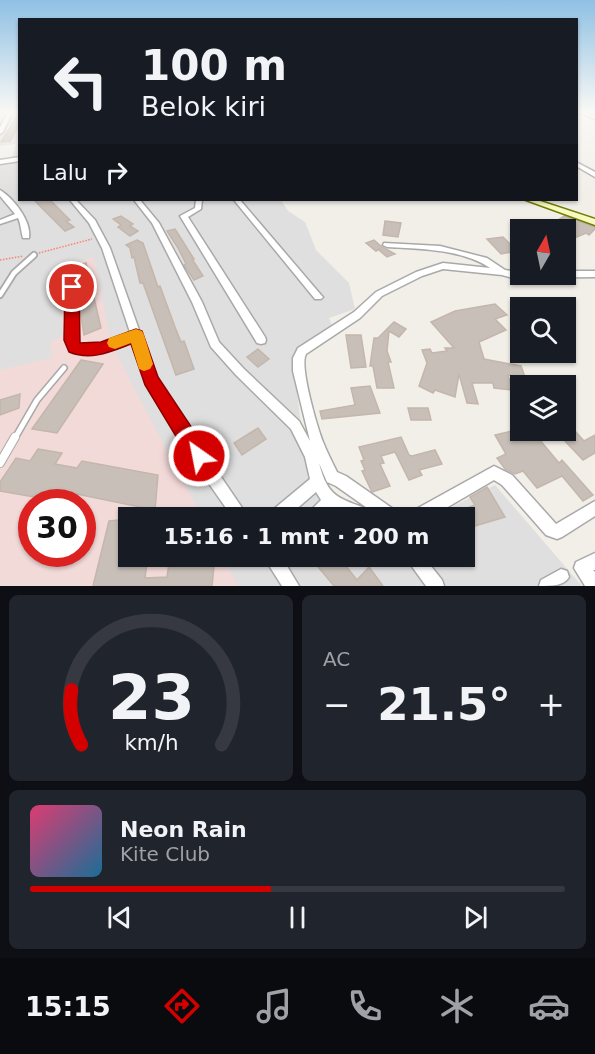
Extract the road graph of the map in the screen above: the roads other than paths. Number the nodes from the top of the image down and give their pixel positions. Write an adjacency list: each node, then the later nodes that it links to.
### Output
1 (18, 159): 2 (street)
2 (0, 162)
3 (578, 165): 4 (street)
4 (595, 175)
5 (0, 192): 11 (street)
6 (74, 201): 22 (street)
7 (138, 201): 26 (street)
8 (200, 201): 23 (street)
9 (238, 201): 21 (street)
10 (533, 201): 13 (street)
11 (19, 215): 12 (street); 14 (street)
12 (0, 222)
13 (595, 222)
14 (26, 236)
15 (387, 244): 17 (street)
16 (33, 255): 20 (lane)
17 (502, 272): 18 (street); 32 (street)
18 (595, 274)
19 (72, 287): 22 (lane)
20 (0, 295)
21 (318, 297)
22 (136, 335): 28 (street)
23 (261, 340)
24 (64, 368): 25 (lane)
25 (0, 463)
26 (315, 477): 27 (street); 29 (street)
27 (330, 501): 30 (street); 31 (street)
28 (235, 507)
29 (285, 507)
30 (324, 507)
31 (345, 507)
32 (378, 507)
33 (434, 507): 34 (street)
34 (595, 508)
35 (595, 561): 42 (street)
36 (278, 567): 39 (street)
37 (421, 567): 40 (street)
38 (561, 577): 41 (street)
39 (291, 586)
40 (436, 586)
41 (547, 586)
42 (595, 586)

